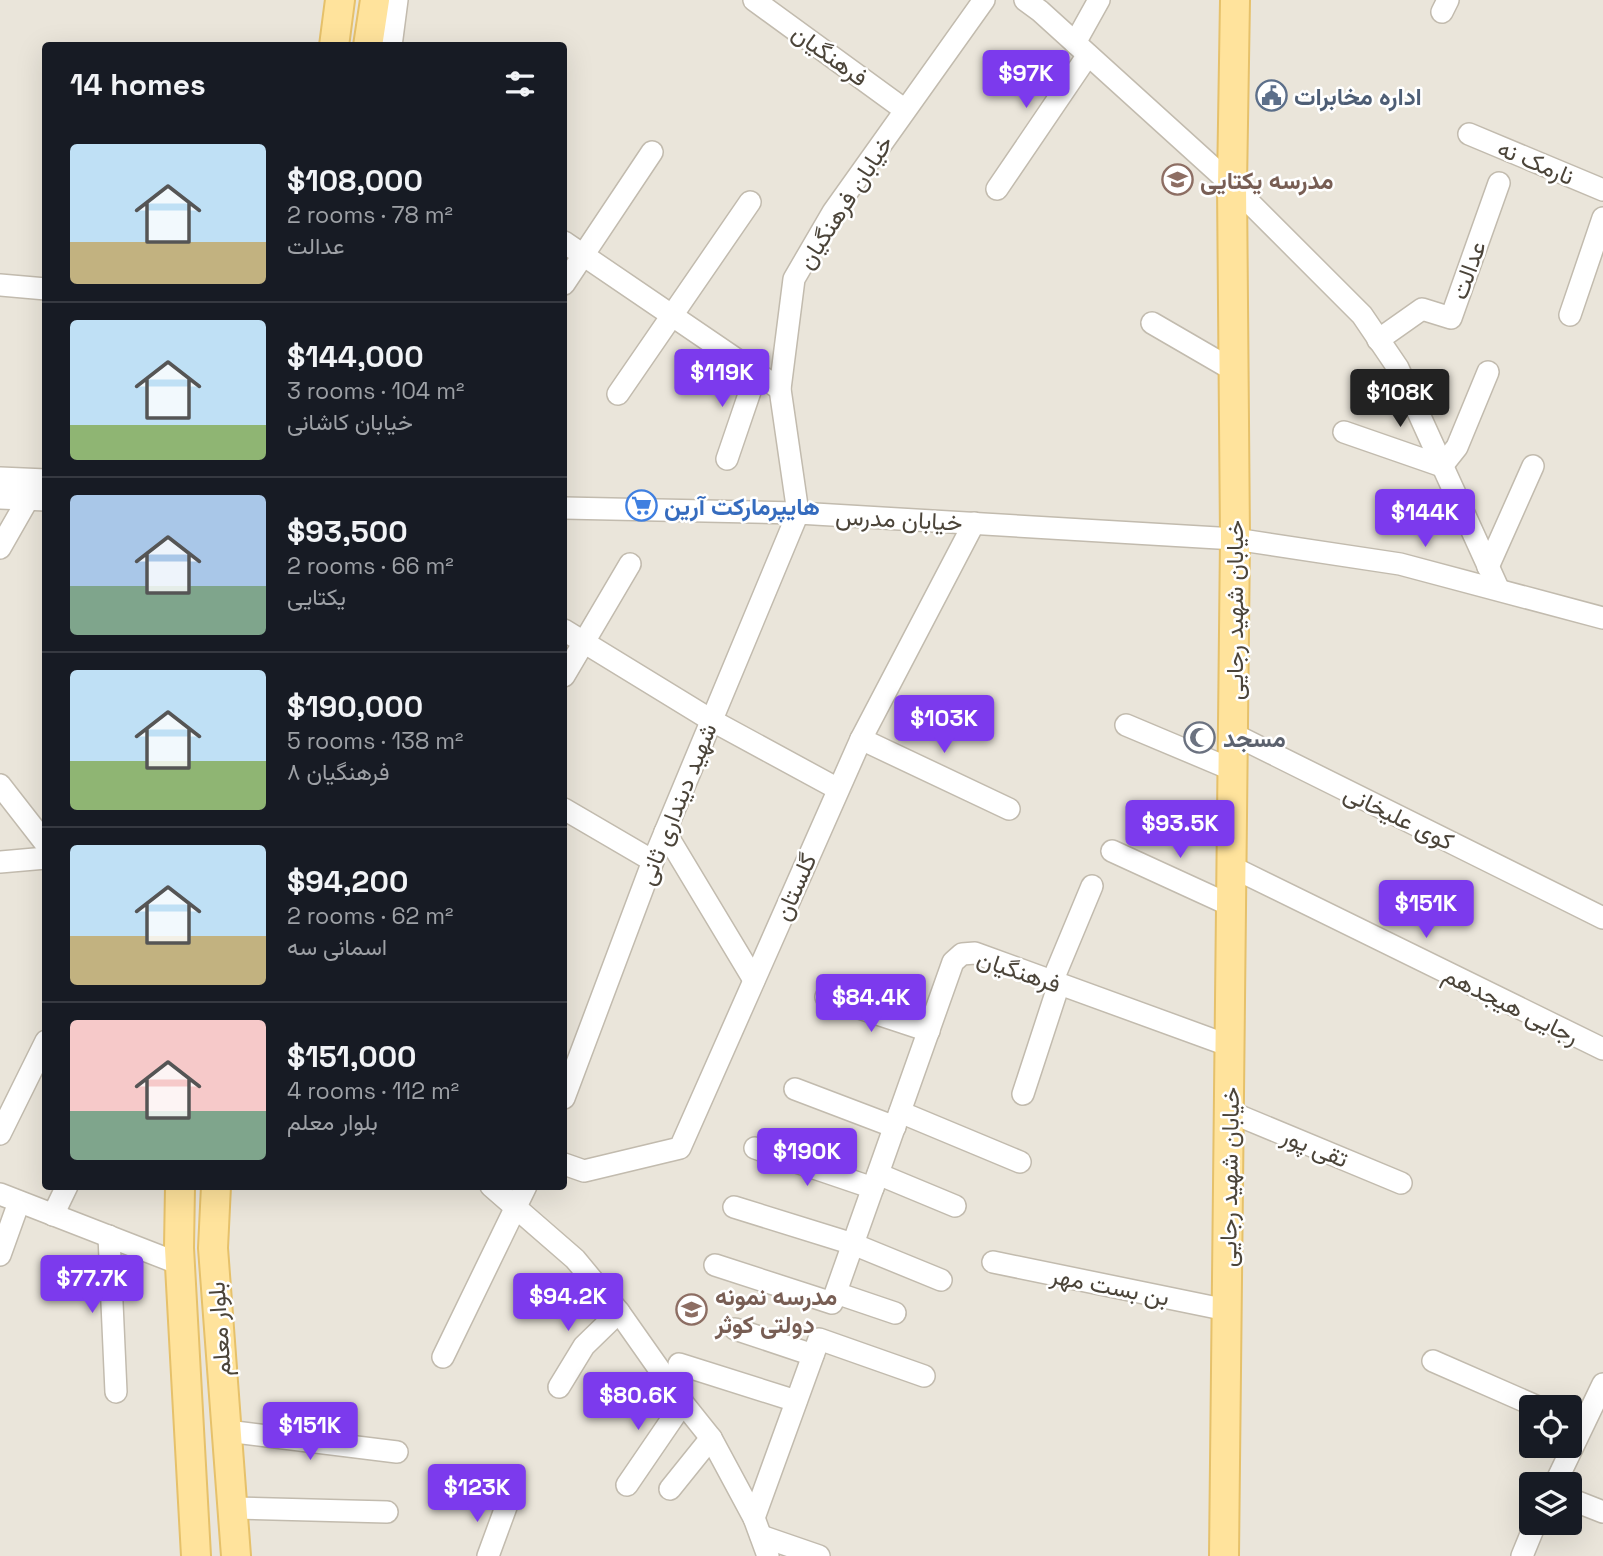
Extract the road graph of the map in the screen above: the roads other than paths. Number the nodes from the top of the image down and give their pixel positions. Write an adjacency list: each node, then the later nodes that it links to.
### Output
1 (340, 0): 9 (main road)
2 (375, 0): 10 (main road)
3 (397, 0): 11 (street)
4 (754, 0): 13 (street, فرهنگیان)
5 (984, 0): 13 (street, خیابان فرهنگیان)
6 (1025, 0): 12 (street)
7 (1099, 0): 12 (street)
8 (1234, 1): 17 (main road, خیابان شهید رجایی)
9 (335, 42)
10 (369, 42)
11 (392, 42)
12 (1082, 49): 17 (street); 18 (street)
13 (905, 110): 34 (street, خیابان فرهنگیان)
14 (1469, 134): 19 (street, نارمک نه)
15 (652, 152): 23 (street)
16 (1499, 183): 30 (street, عدالت)
17 (1232, 185): 30 (street); 31 (main road, خیابان شهید رجایی)
18 (998, 189)
19 (1603, 190)
20 (750, 202): 28 (street)
21 (1603, 218): 27 (street)
22 (567, 244): 23 (street)
23 (583, 256): 24 (street); 28 (street)
24 (567, 280)
25 (0, 285): 26 (street)
26 (42, 289)
27 (1570, 315)
28 (673, 317): 33 (street); 35 (street)
29 (1152, 323): 31 (street)
30 (1378, 340): 38 (street)
31 (1233, 370): 47 (main road, خیابان شهید رجایی)
32 (1488, 372): 38 (street)
33 (757, 374): 34 (street); 37 (street)
34 (780, 389): 45 (street, خیابان فرهنگیان)
35 (618, 394)
36 (1344, 432): 38 (street)
37 (727, 458)
38 (1442, 466): 50 (street)
39 (1533, 466): 50 (street)
40 (0, 478): 41 (street)
41 (42, 480)
42 (0, 498): 43 (street)
43 (36, 499): 48 (street)
44 (567, 508): 45 (street, خیابان مدرس)
45 (798, 513): 46 (street, خیابان مدرس); 56 (street, شهید دینداری ثانی)
46 (974, 523): 47 (street, خیابان مدرس); 59 (street, گلستان)
47 (1235, 539): 51 (street, خیابان مدرس); 58 (main road, خیابان شهید رجایی)
48 (0, 548)
49 (630, 564): 54 (street)
50 (1488, 567): 51 (street)
51 (1497, 588): 52 (street, خیابان مدرس)
52 (1603, 618)
53 (567, 633): 54 (street)
54 (583, 641): 55 (street); 56 (street)
55 (567, 670)
56 (711, 720): 62 (street); 65 (street, شهید دینداری ثانی)
57 (1126, 725): 60 (street)
58 (1233, 734): 60 (main road, خیابان شهید رجایی); 74 (street, کوی علیخانی)
59 (861, 738): 62 (street, گلستان); 63 (street)
60 (1233, 770): 71 (main road, خیابان شهید رجایی)
61 (0, 785): 66 (street)
62 (838, 789): 75 (street, گلستان)
63 (1009, 809)
64 (567, 811): 69 (street)
65 (665, 832): 69 (street, شهید دینداری ثانی); 75 (street)
66 (42, 841)
67 (42, 846): 70 (street)
68 (1112, 852): 73 (street)
69 (653, 861): 83 (street, شهید دینداری ثانی)
70 (0, 862)
71 (1232, 867): 73 (main road, خیابان شهید رجایی); 81 (street, رجایی هیجدهم)
72 (1092, 886): 76 (street)
73 (1232, 906): 79 (main road, خیابان شهید رجایی)
74 (1603, 918)
75 (754, 980): 90 (street, گلستان)
76 (1056, 983): 78 (street, فرهنگیان); 79 (street, فرهنگیان); 84 (street)
77 (826, 997): 78 (street)
78 (929, 1031): 86 (street, فرهنگیان)
79 (1230, 1046): 85 (main road, خیابان شهید رجایی)
80 (42, 1049): 87 (street)
81 (1603, 1049)
82 (795, 1089): 86 (street)
83 (567, 1090)
84 (1023, 1094)
85 (1230, 1112): 92 (street, تقی پور); 111 (main road, خیابان شهید رجایی)
86 (897, 1120): 89 (street); 91 (street, فرهنگیان)
87 (0, 1134)
88 (755, 1148): 91 (street)
89 (1020, 1162)
90 (567, 1165)
91 (875, 1181): 99 (street); 104 (street, فرهنگیان)
92 (1401, 1183)
93 (65, 1190): 102 (street)
94 (180, 1190): 107 (main road, بلوار معلم)
95 (216, 1190): 127 (main road, بلوار معلم)
96 (495, 1190): 101 (street)
97 (524, 1190): 101 (street)
98 (9, 1198): 102 (street); 105 (street)
99 (955, 1206)
100 (734, 1207): 104 (street)
101 (514, 1209): 112 (street); 116 (street)
102 (53, 1215): 103 (street)
103 (109, 1237): 107 (street); 122 (street)
104 (853, 1244): 109 (street); 110 (street, فرهنگیان)
105 (0, 1255)
106 (993, 1262): 111 (street, بن بست مهر)
107 (180, 1264): 139 (main road, بلوار معلم)
108 (715, 1265): 110 (street)
109 (941, 1280)
110 (834, 1298): 113 (street)
111 (1227, 1310): 143 (main road, خیابان شهید رجایی)
112 (619, 1312): 121 (street); 125 (street)
113 (895, 1313)
114 (735, 1329): 115 (street)
115 (816, 1347): 119 (street); 124 (street)
116 (443, 1357)
117 (1433, 1361): 123 (street)
118 (679, 1364): 124 (street)
119 (923, 1376)
120 (1603, 1384): 126 (street)
121 (559, 1387)
122 (116, 1392)
123 (1519, 1399)
124 (796, 1401): 138 (street)
125 (683, 1403): 128 (street); 130 (street)
126 (1582, 1415)
127 (227, 1431): 129 (street); 134 (main road, بلوار معلم)
128 (711, 1438): 131 (street); 138 (street)
129 (397, 1452)
130 (627, 1485)
131 (670, 1489)
132 (1582, 1504): 136 (street)
133 (506, 1507): 141 (street)
134 (233, 1508): 135 (street); 140 (main road, بلوار معلم)
135 (387, 1512)
136 (1603, 1512)
137 (1531, 1535): 144 (street)
138 (761, 1537): 142 (street)
139 (196, 1556)
140 (236, 1556)
141 (488, 1556)
142 (819, 1556)
143 (1224, 1556)
144 (1522, 1556)

